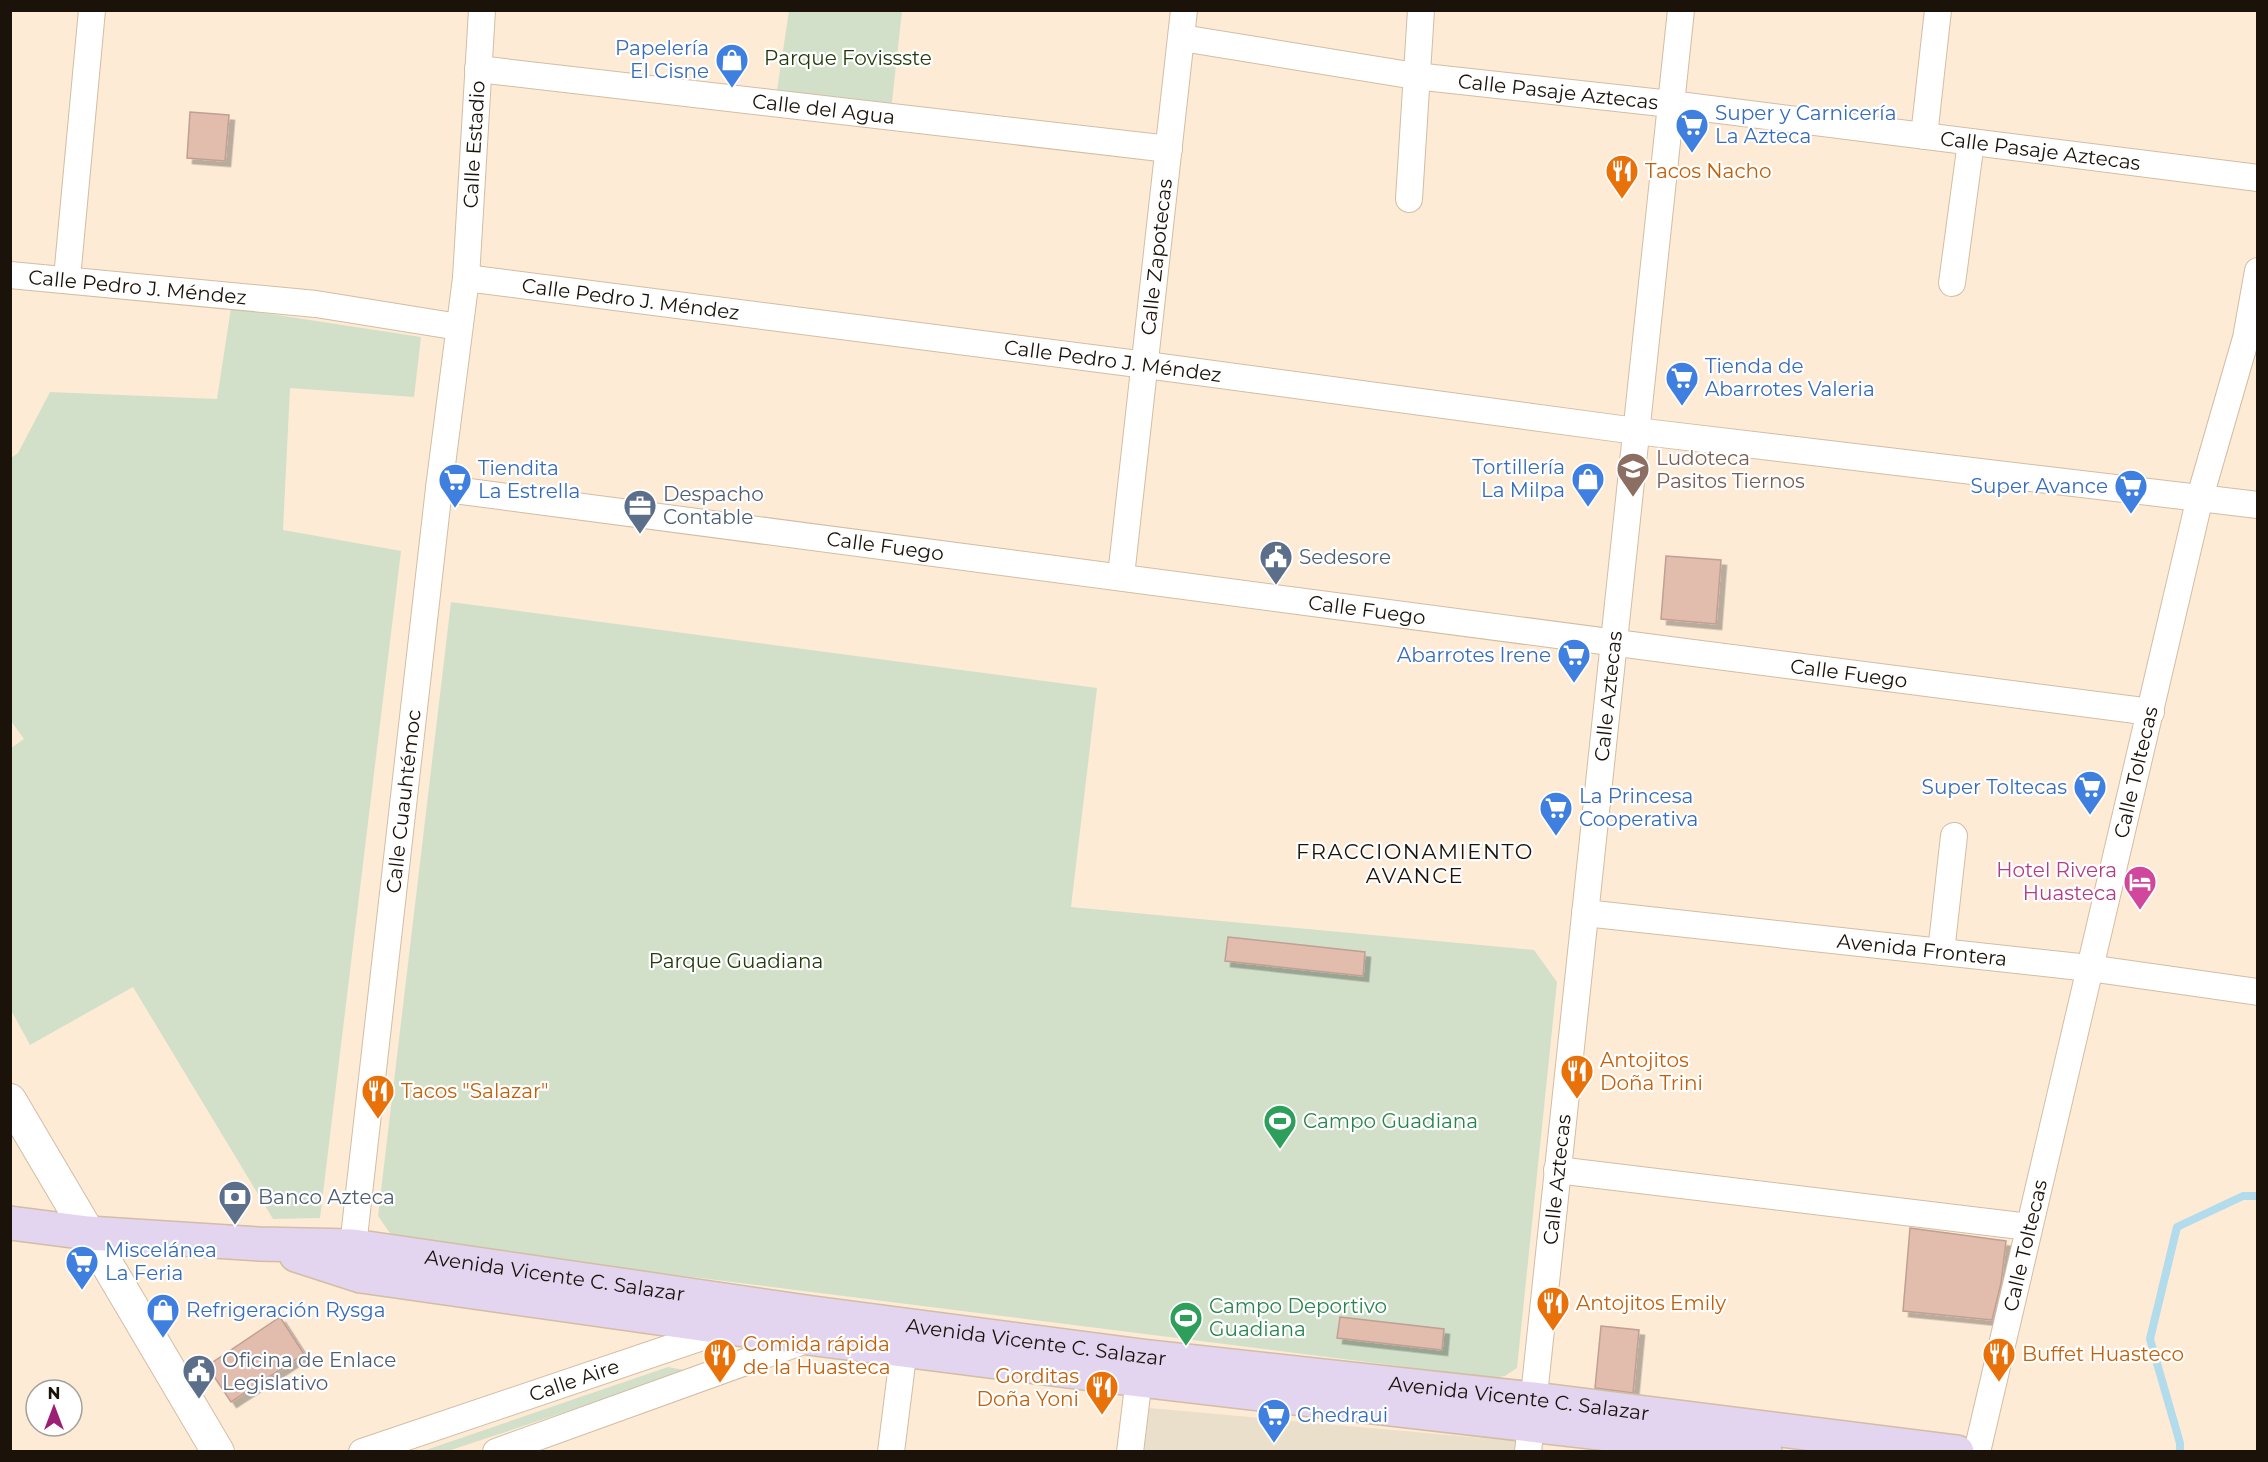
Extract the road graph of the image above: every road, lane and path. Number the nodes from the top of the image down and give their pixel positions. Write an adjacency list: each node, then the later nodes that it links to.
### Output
1 (92, 10): 18 (street)
2 (482, 10): 8 (street, Calle Estadio)
3 (1184, 10): 7 (street, Calle Zapotecas)
4 (1421, 10): 9 (street)
5 (1681, 10): 10 (street, Calle Aztecas)
6 (1938, 10): 11 (street)
7 (1182, 38): 9 (street, Calle Pasaje Aztecas); 13 (street, Calle Zapotecas)
8 (478, 69): 13 (street, Calle del Agua); 19 (street, Calle Estadio)
9 (1415, 76): 10 (street, Calle Pasaje Aztecas); 15 (street)
10 (1671, 104): 11 (street, Calle Pasaje Aztecas); 23 (street, Calle Aztecas)
11 (1924, 136): 12 (street, Calle Pasaje Aztecas)
12 (1971, 142): 14 (street, Calle Pasaje Aztecas); 20 (street)
13 (1169, 149): 22 (street, Calle Zapotecas)
14 (2258, 178)
15 (1409, 199)
16 (2258, 271): 25 (street, Calle Toltecas)
17 (10, 275): 18 (street, Calle Pedro J. Méndez)
18 (67, 278): 21 (street, Calle Pedro J. Méndez)
19 (466, 278): 21 (street); 22 (street, Calle Pedro J. Méndez)
20 (1952, 283)
21 (459, 327): 24 (street, Calle Cuauhtémoc)
22 (1146, 365): 23 (street, Calle Pedro J. Méndez); 27 (street, Calle Zapotecas)
23 (1636, 431): 25 (street, Calle Pedro J. Méndez); 28 (street, Calle Aztecas)
24 (439, 488): 27 (street, Calle Fuego); 40 (street, Calle Cuauhtémoc)
25 (2200, 497): 26 (street, Calle Pedro J. Méndez); 29 (street, Calle Toltecas)
26 (2258, 505)
27 (1121, 576): 28 (street, Calle Fuego)
28 (1613, 644): 29 (street, Calle Fuego); 31 (street, Calle Aztecas)
29 (2151, 712): 33 (street, Calle Toltecas)
30 (1954, 836): 32 (street)
31 (1585, 913): 32 (street, Avenida Frontera); 36 (street, Calle Aztecas)
32 (1941, 952): 33 (street, Avenida Frontera)
33 (2089, 968): 34 (street, Avenida Frontera); 38 (street, Calle Toltecas)
34 (2258, 992)
35 (10, 1100): 39 (street)
36 (1557, 1170): 38 (street); 45 (street, Calle Aztecas)
37 (10, 1223): 39 (main road, Avenida Vicente C. Salazar)
38 (2029, 1227): 53 (street, Calle Toltecas)
39 (87, 1233): 40 (main road, Avenida Vicente C. Salazar); 46 (street)
40 (357, 1261): 41 (main road, Avenida Vicente C. Salazar); 42 (main road, Avenida Vicente C. Salazar)
41 (803, 1320): 42 (main road, Avenida Vicente C. Salazar); 43 (main road, Avenida Vicente C. Salazar); 48 (street, Calle Aire)
42 (729, 1328): 47 (street, Calle Aire)
43 (905, 1338): 44 (main road, Avenida Vicente C. Salazar); 49 (street)
44 (1141, 1368): 45 (main road, Avenida Vicente C. Salazar); 50 (street)
45 (1530, 1425): 51 (main road, Avenida Vicente C. Salazar); 52 (main road, Avenida Vicente C. Salazar)
46 (218, 1452)
47 (362, 1452)
48 (496, 1452)
49 (891, 1452)
50 (1130, 1452)
51 (1765, 1452)
52 (1957, 1452)
53 (1977, 1452)

